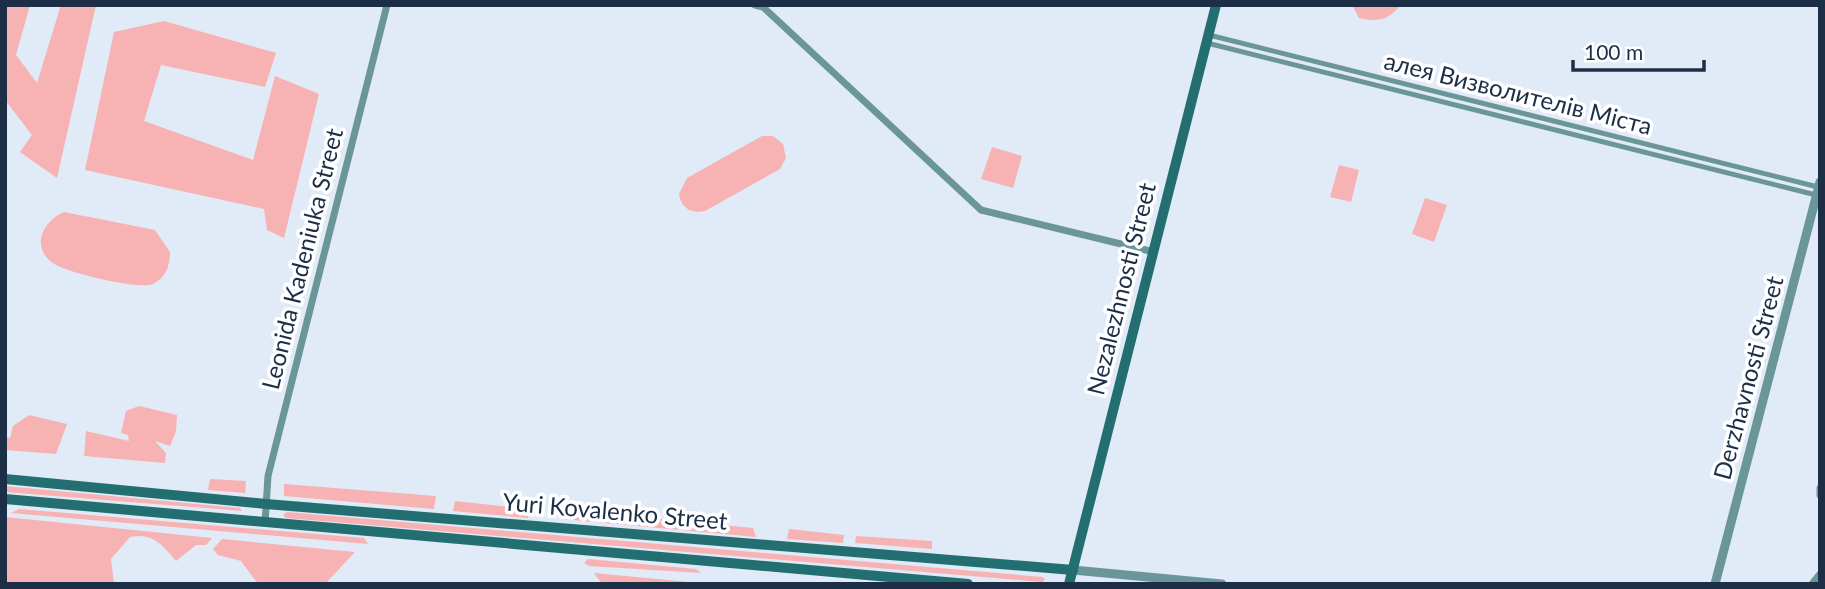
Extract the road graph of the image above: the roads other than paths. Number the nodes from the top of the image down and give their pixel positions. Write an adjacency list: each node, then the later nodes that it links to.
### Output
1 (387, 5): 11 (street, Leonida Kadeniuka Street)
2 (755, 5): 6 (street)
3 (1216, 5): 4 (main road, Nezalezhnosti Street)
4 (1208, 39): 5 (street, алея Визволителів Міста); 6 (main road, Nezalezhnosti Street)
5 (1818, 188): 18 (street, Derzhavnosti Street)
6 (1154, 252): 13 (main road, Nezalezhnosti Street)
7 (5, 479): 11 (main road, Yuri Kovalenko Street)
8 (1820, 488): 9 (street)
9 (1820, 495)
10 (5, 499): 12 (main road, Yuri Kovalenko Street)
11 (266, 504): 12 (street, Leonida Kadeniuka Street); 13 (main road, Yuri Kovalenko Street)
12 (265, 523): 15 (main road, Yuri Kovalenko Street)
13 (1073, 570): 16 (main road, Nezalezhnosti Street); 17 (street, Yuri Kovalenko Street)
14 (1820, 573): 19 (street)
15 (968, 584)
16 (1069, 584)
17 (1222, 584)
18 (1715, 584)
19 (1812, 584)

